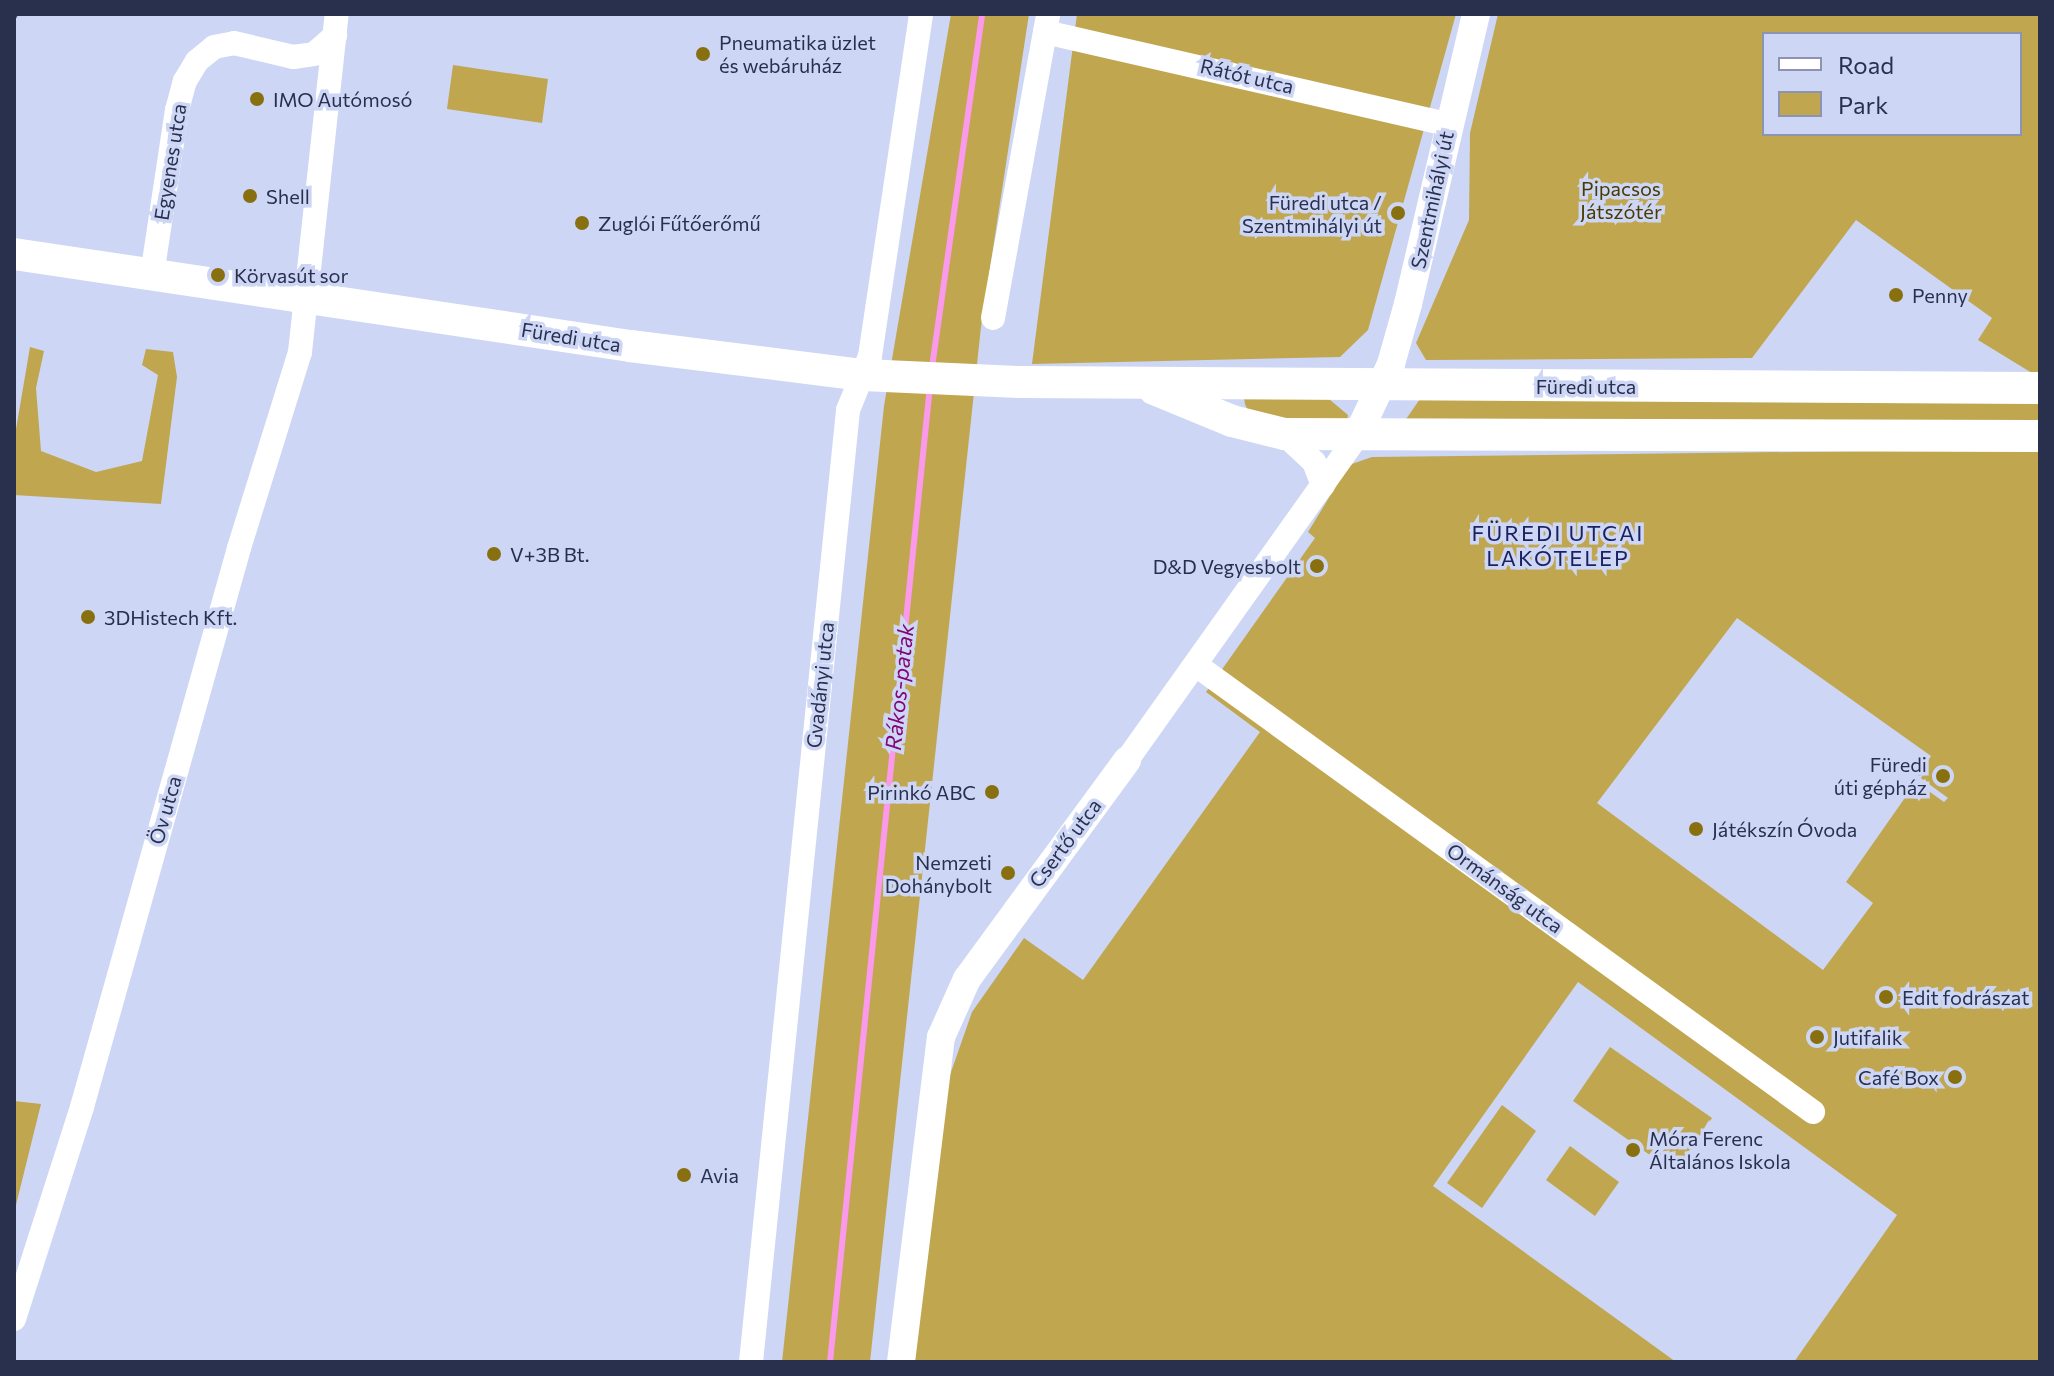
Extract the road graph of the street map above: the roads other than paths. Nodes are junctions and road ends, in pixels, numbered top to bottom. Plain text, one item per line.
1 (921, 14) edge
2 (1476, 14) edge
3 (1046, 23) edge
4 (336, 25) edge
5 (1448, 124) junction
6 (14, 254) edge
7 (152, 275) junction
8 (309, 299) junction
9 (993, 318) dead end
10 (863, 375) junction
11 (1132, 382) junction
12 (1382, 384) junction
13 (2040, 388) edge
14 (1284, 434) junction
15 (1357, 436) junction
16 (2040, 436) edge
17 (1323, 485) junction
18 (1196, 665) junction
19 (1127, 760) joint
20 (1813, 1112) dead end
21 (14, 1319) edge
22 (751, 1362) edge
23 (901, 1362) edge

1 - 10 street, Gvadányi utca
2 - 5 street, Szentmihályi út
3 - 5 street, Rátót utca
3 - 9 street
4 - 7 street, Egyenes utca
4 - 8 street, Egyenes utca
5 - 12 street, Szentmihályi út
6 - 7 main road, Füredi utca
7 - 8 main road, Füredi utca
8 - 10 main road, Füredi utca
8 - 21 street, Öv utca
10 - 11 main road, Füredi utca
10 - 22 street, Gvadányi utca
11 - 12 main road, Füredi utca
11 - 14 main road, Füredi utca
12 - 13 main road, Füredi utca
12 - 15 street, Csertő utca
14 - 15 main road, Füredi utca
14 - 17 street, Füredi utca
15 - 16 main road, Füredi utca
15 - 17 street, Csertő utca
17 - 18 street, Csertő utca
18 - 19 street, Csertő utca
18 - 20 street, Ormánság utca
19 - 23 street, Csertő utca

